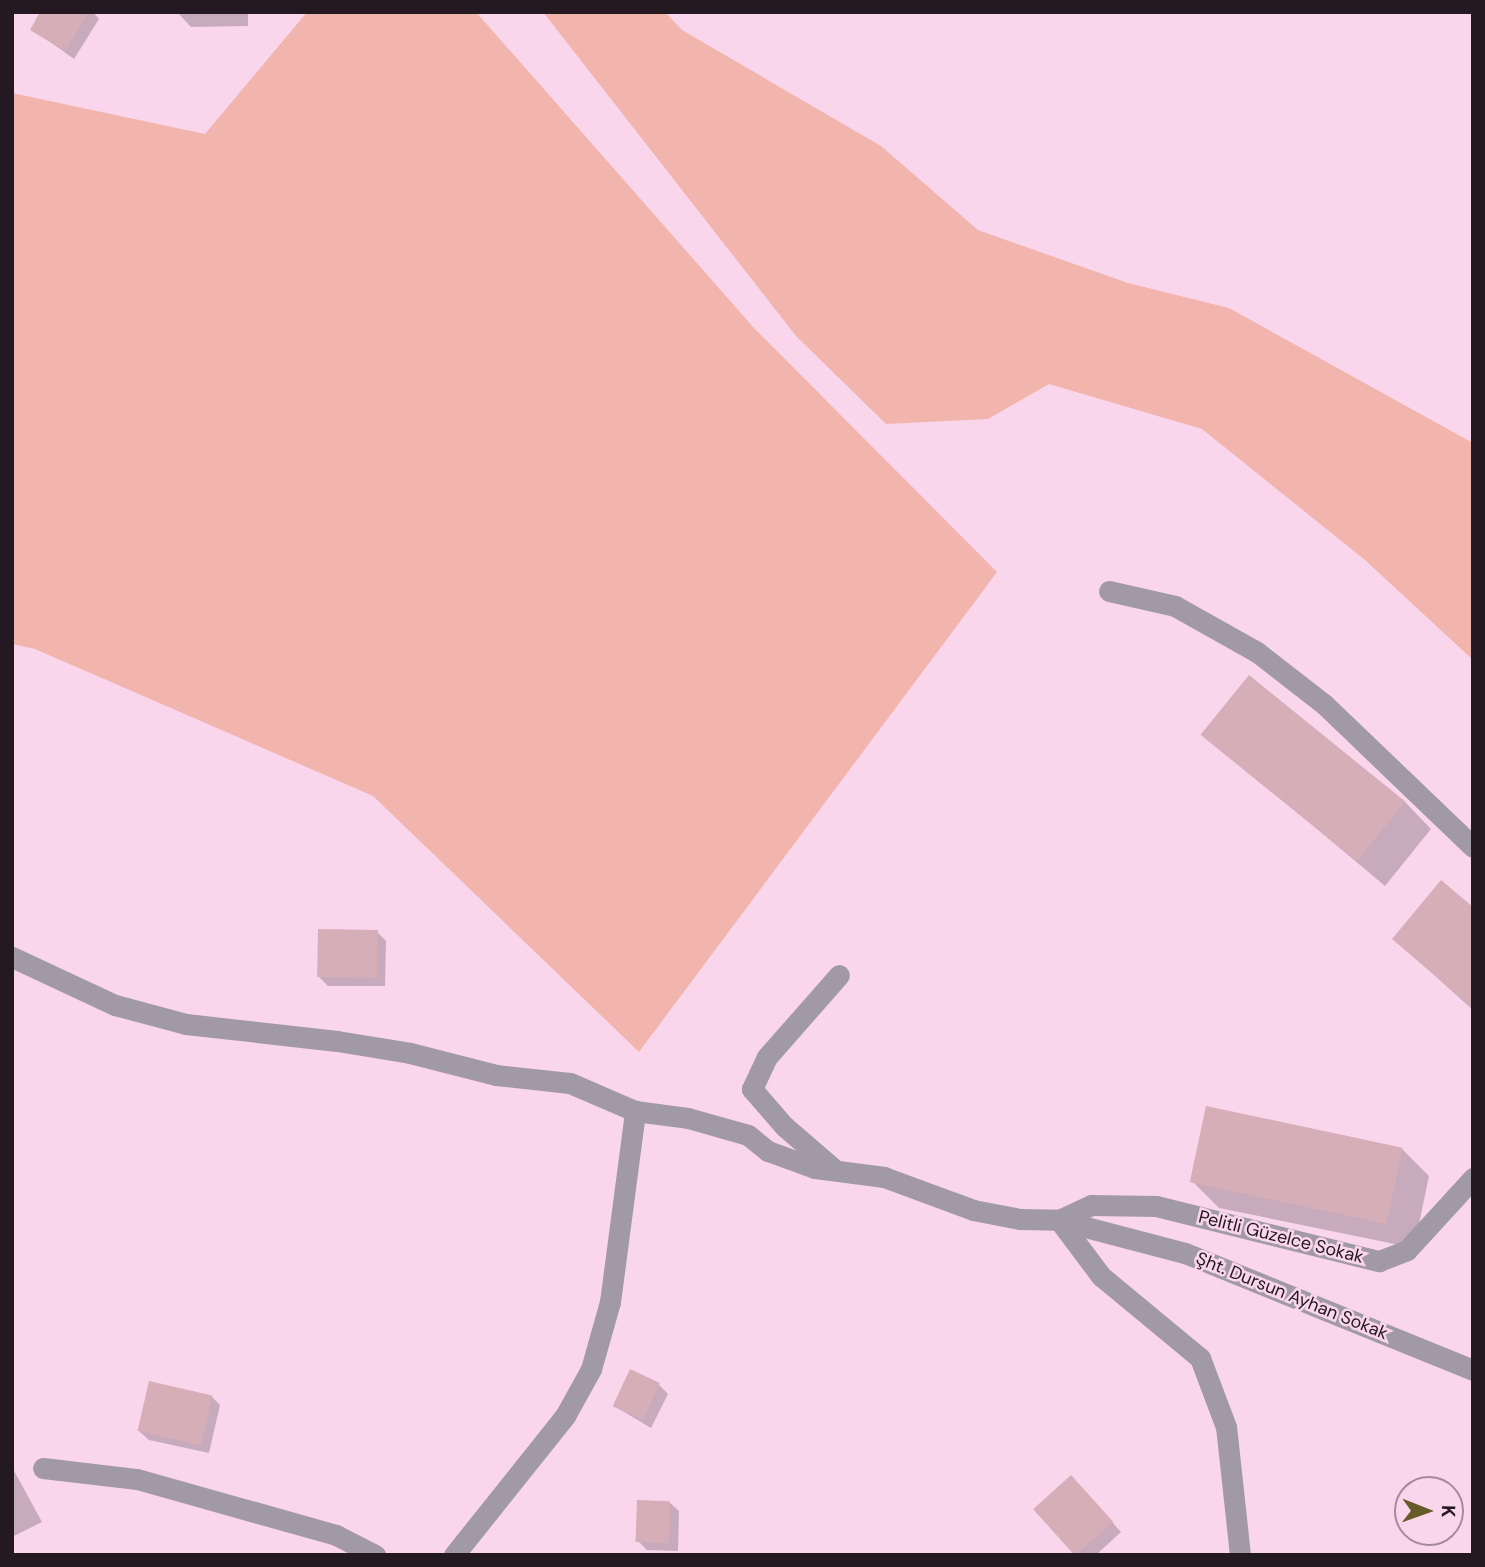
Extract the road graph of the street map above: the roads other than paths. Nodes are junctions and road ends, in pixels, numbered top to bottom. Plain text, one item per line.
1 (1109, 591) dead end
2 (1473, 847) edge
3 (12, 957) edge
4 (839, 975) dead end
5 (635, 1111) junction
6 (835, 1170) junction
7 (1473, 1178) edge
8 (1059, 1220) junction
9 (1473, 1370) edge
10 (43, 1468) dead end
11 (375, 1555) edge
12 (454, 1555) edge
13 (1240, 1555) edge

1 - 2 street
3 - 5 street, Şht. Dursun Ayhan Sokak
4 - 6 street
5 - 6 street, Şht. Dursun Ayhan Sokak
5 - 12 street
6 - 8 street, Şht. Dursun Ayhan Sokak
7 - 8 street, Pelitli Güzelce Sokak
8 - 9 street, Şht. Dursun Ayhan Sokak
8 - 13 street
10 - 11 street

